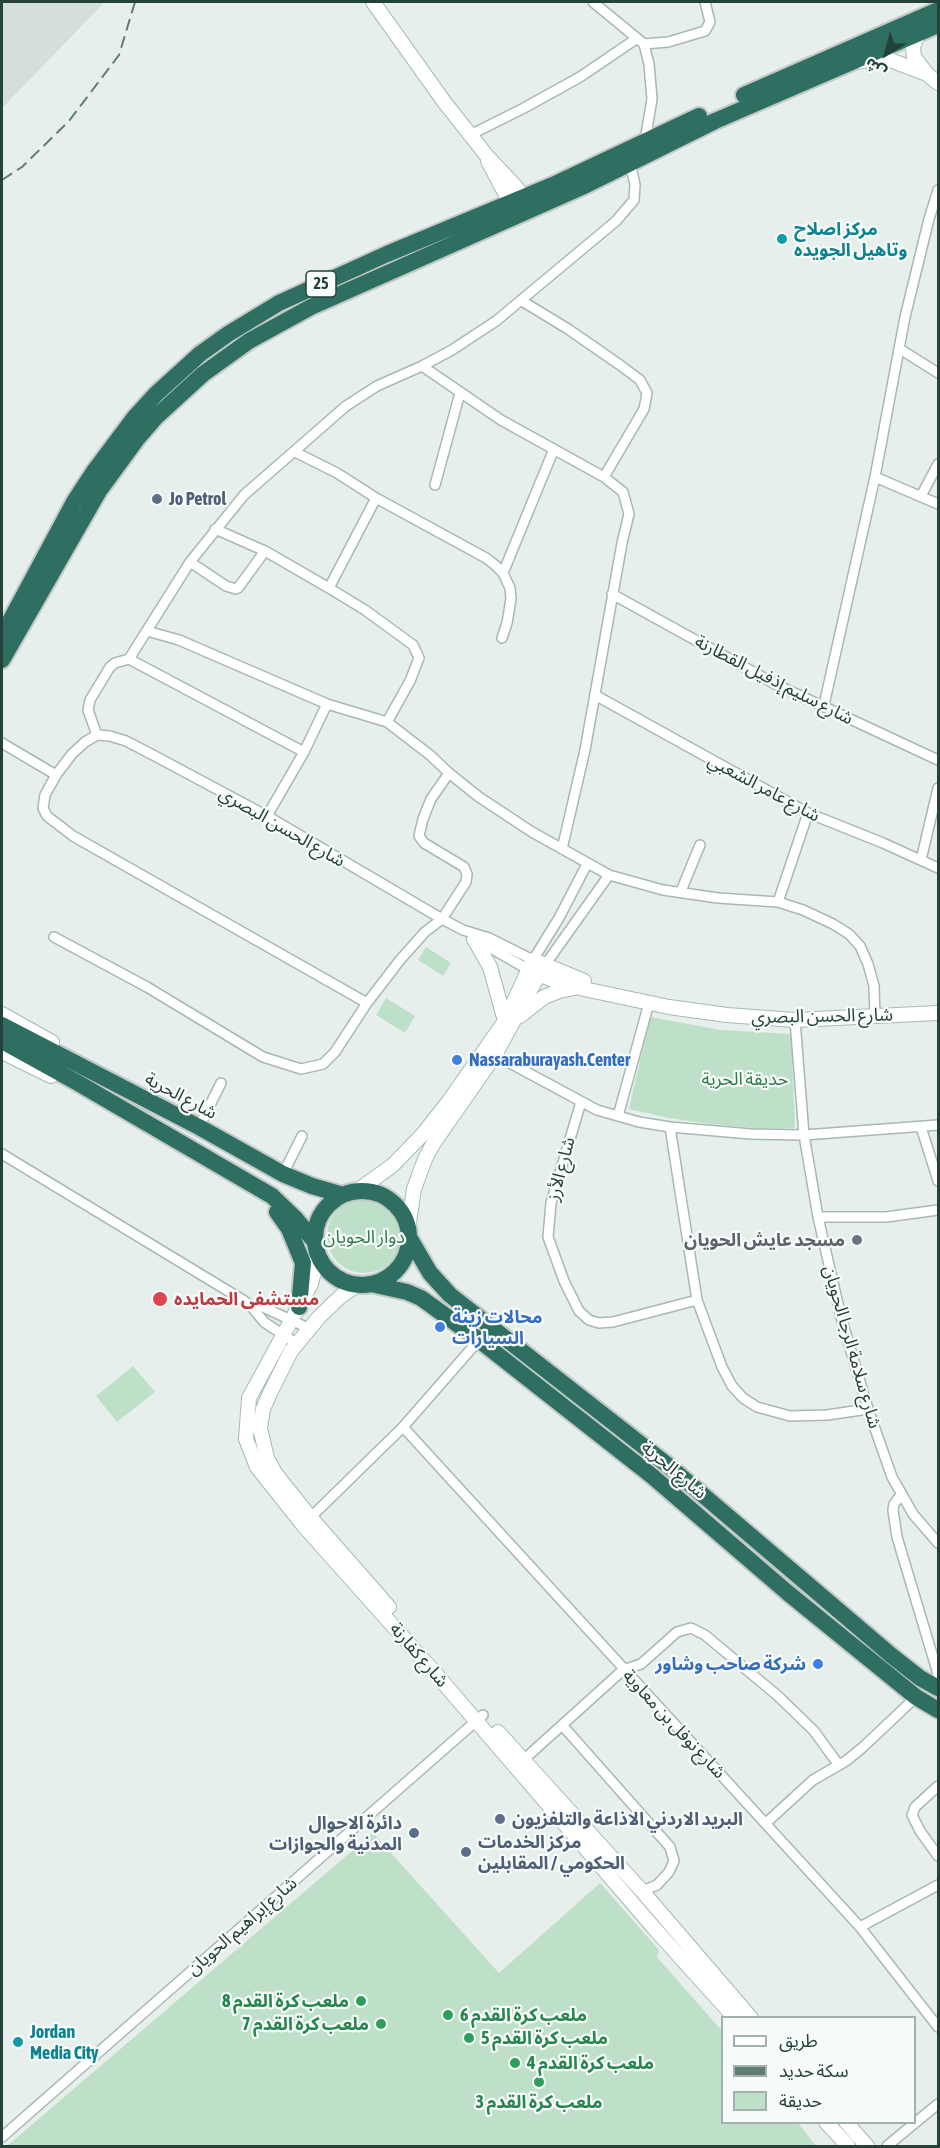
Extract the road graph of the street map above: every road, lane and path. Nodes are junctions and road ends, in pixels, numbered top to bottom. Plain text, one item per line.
1 (373, 2) edge
2 (593, 2) edge
3 (705, 2) edge
4 (939, 10) edge
5 (939, 25) edge
6 (918, 34) junction
7 (640, 42) junction
8 (852, 61) junction
9 (927, 74) junction
10 (939, 83) edge
11 (470, 135) junction
12 (645, 140) junction
13 (630, 162) junction
14 (939, 189) edge
15 (520, 207) junction
16 (522, 301) junction
17 (900, 349) junction
18 (422, 366) junction
19 (939, 374) edge
20 (460, 393) junction
21 (554, 449) junction
22 (295, 452) junction
23 (939, 464) edge
24 (604, 477) junction
25 (875, 477) junction
26 (435, 485) dead end
27 (921, 496) junction
28 (376, 498) junction
29 (939, 504) edge
30 (215, 529) junction
31 (265, 551) junction
32 (190, 562) junction
33 (503, 573) junction
34 (329, 588) junction
35 (612, 594) junction
36 (147, 631) junction
37 (2, 636) edge
38 (502, 638) dead end
39 (129, 659) junction
40 (2, 660) edge
41 (595, 695) junction
42 (327, 704) junction
43 (824, 705) junction
44 (387, 722) junction
45 (97, 735) junction
46 (2, 743) edge
47 (304, 752) junction
48 (939, 760) edge
49 (449, 773) junction
50 (56, 775) junction
51 (939, 788) edge
52 (808, 813) junction
53 (267, 816) junction
54 (700, 846) dead end
55 (562, 849) junction
56 (921, 860) junction
57 (586, 864) junction
58 (939, 868) edge
59 (609, 875) junction
60 (681, 891) junction
61 (778, 902) junction
62 (442, 919) junction
63 (468, 934) junction
64 (54, 937) dead end
65 (537, 967) junction
66 (576, 987) junction
67 (600, 992) junction
68 (367, 1003) junction
69 (650, 1003) junction
70 (939, 1013) edge
71 (2, 1014) edge
72 (875, 1016) junction
73 (511, 1020) junction
74 (795, 1020) junction
75 (2, 1025) edge
76 (2, 1041) edge
77 (2, 1052) edge
78 (495, 1055) junction
79 (83, 1077) junction
80 (221, 1083) dead end
81 (120, 1085) junction
82 (109, 1101) junction
83 (581, 1102) junction
84 (618, 1116) junction
85 (939, 1125) edge
86 (199, 1127) junction
87 (670, 1127) junction
88 (921, 1127) junction
89 (804, 1135) junction
90 (302, 1136) dead end
91 (2, 1154) edge
92 (283, 1174) junction
93 (243, 1178) junction
94 (939, 1181) edge
95 (350, 1193) junction
96 (939, 1210) edge
97 (818, 1217) junction
98 (408, 1233) junction
99 (317, 1248) junction
100 (365, 1284) junction
101 (697, 1300) junction
102 (251, 1306) junction
103 (296, 1314) junction
104 (310, 1329) junction
105 (284, 1335) junction
106 (479, 1340) junction
107 (297, 1344) junction
108 (868, 1408) junction
109 (403, 1427) junction
110 (902, 1496) junction
111 (307, 1521) junction
112 (939, 1543) edge
113 (623, 1670) junction
114 (939, 1674) edge
115 (939, 1688) edge
116 (916, 1697) junction
117 (939, 1710) edge
118 (480, 1718) junction
119 (562, 1725) junction
120 (520, 1763) junction
121 (838, 1764) junction
122 (939, 1786) edge
123 (766, 1823) junction
124 (939, 1856) edge
125 (939, 1886) edge
126 (642, 1891) junction
127 (861, 1927) junction
128 (733, 2016) edge
129 (750, 2016) edge
130 (939, 2026) edge
131 (939, 2104) edge
132 (916, 2123) edge
133 (828, 2124) edge
134 (848, 2124) edge
135 (914, 2124) edge
136 (2, 2137) edge
137 (848, 2146) edge
138 (867, 2146) edge
139 (887, 2146) edge

1 - 11 street
2 - 7 street
3 - 7 street
4 - 12 highway, 25
5 - 6 highway, 25
6 - 8 highway, 25
6 - 9 street
7 - 11 street
7 - 12 street
8 - 9 street
8 - 13 highway, 25
9 - 10 street
11 - 15 street
12 - 15 highway, 25
13 - 15 highway, 25
13 - 16 street
14 - 17 street
15 - 37 highway, 25
15 - 40 highway, 25
16 - 18 street
16 - 24 street
17 - 19 street
17 - 25 street
18 - 20 street
18 - 22 street
20 - 21 street
20 - 26 street
21 - 24 street
21 - 33 street
22 - 28 street
22 - 30 street
23 - 27 street
24 - 35 street
25 - 27 street
25 - 43 street
27 - 29 street
28 - 33 street
28 - 34 street
30 - 31 street
30 - 32 street
31 - 32 street
31 - 34 street
32 - 36 street
33 - 38 street
34 - 44 street
35 - 41 street
35 - 43 street, شارع سليم إذفيل القطارنة
36 - 39 street
36 - 42 street
39 - 45 street
39 - 47 street
41 - 52 street, شارع عامر الشعبي
41 - 55 street
42 - 44 street
42 - 47 street
43 - 48 street, شارع سليم إذفيل القطارنة
44 - 49 street
45 - 50 street
45 - 53 street, شارع الحسن البصري
46 - 50 street
47 - 53 street
49 - 55 street
49 - 62 street
50 - 68 street
51 - 56 street
52 - 56 street, شارع عامر الشعبي
52 - 61 street
53 - 62 street, شارع الحسن البصري
54 - 60 street
55 - 57 street
56 - 58 street, شارع عامر الشعبي
57 - 59 street
57 - 65 street
59 - 60 street
59 - 65 street
60 - 61 street
61 - 72 street
62 - 63 street, شارع الحسن البصري
62 - 68 street
63 - 65 street, شارع الحسن البصري
63 - 65 street, شارع الحسن البصري
63 - 73 street
64 - 68 street
65 - 66 street, شارع الحسن البصري
65 - 67 street, شارع الحسن البصري
65 - 73 street
66 - 67 street, شارع الحسن البصري
66 - 73 street
67 - 69 street, شارع الحسن البصري
69 - 74 street, شارع الحسن البصري
69 - 84 street
70 - 72 street, شارع الحسن البصري
71 - 81 street
72 - 74 street, شارع الحسن البصري
73 - 78 street
73 - 95 street
74 - 89 street, شارع سلامة الرجا الحويان
75 - 79 highway, شارع الحرية
76 - 79 highway, شارع الحرية
77 - 82 street
78 - 83 street
78 - 98 street
79 - 81 highway, شارع الحرية
79 - 82 highway, شارع الحرية
80 - 86 street
81 - 86 highway, شارع الحرية
82 - 93 highway, شارع الحرية
83 - 84 street
83 - 101 street, شارع الأرز
84 - 87 street
85 - 88 street
86 - 92 highway, شارع الحرية
87 - 89 street
87 - 101 street
88 - 89 street
88 - 94 street
89 - 97 street, شارع سلامة الرجا الحويان
90 - 92 street
91 - 102 street
92 - 95 highway, شارع الحرية
93 - 99 highway, شارع الحرية
93 - 103 highway
95 - 98 highway
95 - 99 highway
96 - 97 street
97 - 108 street, شارع سلامة الرجا الحويان
98 - 100 highway
98 - 115 highway, شارع الحرية
99 - 100 highway
99 - 103 street, شارع كفارنة
100 - 104 street, شارع كفارنة
100 - 106 highway, شارع الحرية
101 - 108 street
102 - 103 street
102 - 105 street
103 - 104 street
103 - 105 street, شارع كفارنة
104 - 107 street, شارع كفارنة
105 - 107 street
105 - 111 street, شارع كفارنة
106 - 109 street
106 - 116 highway, شارع الحرية
107 - 111 street, شارع كفارنة
108 - 110 street, شارع سلامة الرجا الحويان
109 - 111 street
109 - 113 street, شارع نوفل بن معاوية
110 - 112 street, شارع سلامة الرجا الحويان
110 - 114 street
111 - 118 street, شارع كفارنة
113 - 119 street
113 - 121 street
113 - 123 street, شارع نوفل بن معاوية
116 - 117 highway, شارع الحرية
116 - 121 street
118 - 120 street, شارع كفارنة
118 - 136 street, شارع إبراهيم الحويان
119 - 120 street
119 - 126 street
120 - 126 street, شارع كفارنة
120 - 128 street, شارع كفارنة
121 - 123 street
122 - 124 street
123 - 127 street, شارع نوفل بن معاوية
125 - 127 street
126 - 129 street, شارع كفارنة
127 - 130 street, شارع نوفل بن معاوية
131 - 132 street
133 - 137 street
134 - 138 street
135 - 139 street

